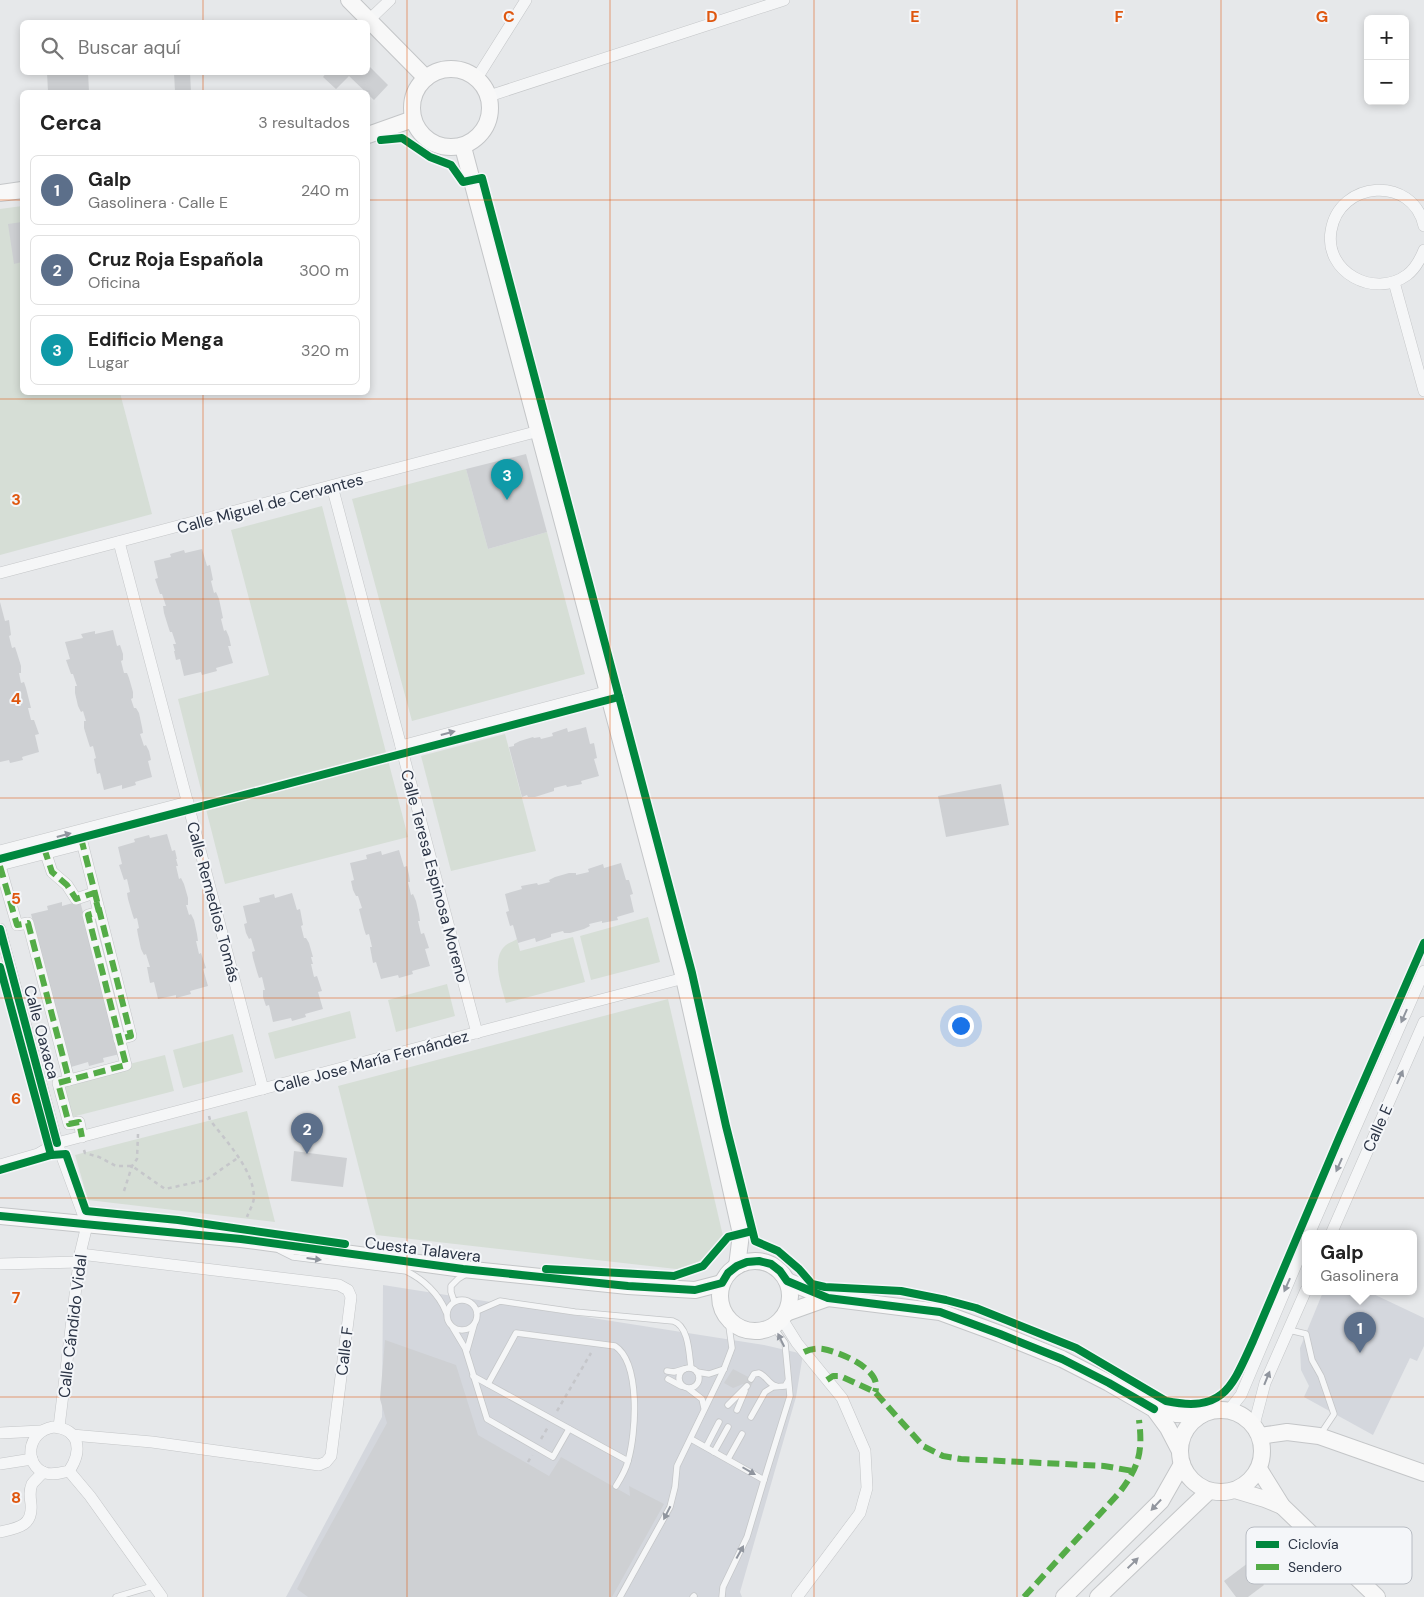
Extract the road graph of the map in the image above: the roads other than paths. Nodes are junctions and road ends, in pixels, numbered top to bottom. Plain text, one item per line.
1 (349, 0) edge
2 (390, 0) edge
3 (526, 0) edge
4 (784, 0) edge
5 (369, 20) joint
6 (370, 21) edge
7 (426, 78) junction
8 (477, 78) junction
9 (489, 96) junction
10 (413, 119) junction
11 (370, 134) edge
12 (463, 147) junction
13 (20, 190) edge
14 (0, 193) edge
15 (1424, 226) edge
16 (1424, 250) edge
17 (1394, 282) junction
18 (1424, 391) edge
19 (539, 431) junction
20 (332, 486) junction
21 (119, 542) junction
22 (0, 573) edge
23 (609, 692) junction
24 (401, 746) junction
25 (188, 802) junction
26 (45, 850) junction
27 (0, 851) edge
28 (0, 865) edge
29 (0, 929) edge
30 (112, 956) junction
31 (100, 960) junction
32 (1424, 971) edge
33 (684, 978) junction
34 (122, 994) junction
35 (109, 998) junction
36 (1424, 1022) edge
37 (477, 1033) junction
38 (119, 1039) junction
39 (69, 1080) junction
40 (263, 1089) junction
41 (82, 1137) junction
42 (57, 1143) junction
43 (0, 1165) edge
44 (0, 1216) edge
45 (87, 1225) junction
46 (1311, 1230) edge
47 (1333, 1230) edge
48 (741, 1236) junction
49 (270, 1243) junction
50 (1302, 1249) edge
51 (80, 1258) junction
52 (759, 1261) junction
53 (0, 1264) edge
54 (737, 1266) junction
55 (483, 1271) junction
56 (787, 1281) junction
57 (722, 1283) junction
58 (695, 1290) junction
59 (1304, 1295) edge
60 (828, 1298) junction
61 (454, 1301) junction
62 (477, 1311) junction
63 (446, 1312) junction
64 (724, 1312) junction
65 (780, 1319) junction
66 (474, 1325) junction
67 (453, 1328) junction
68 (1289, 1330) junction
69 (468, 1357) junction
70 (688, 1368) junction
71 (724, 1369) junction
72 (667, 1371) dead end
73 (697, 1372) junction
74 (473, 1376) junction
75 (668, 1379) dead end
76 (751, 1379) dead end
77 (788, 1381) junction
78 (488, 1384) junction
79 (681, 1386) junction
80 (778, 1386) junction
81 (689, 1389) junction
82 (728, 1405) dead end
83 (1154, 1409) junction
84 (737, 1410) dead end
85 (1229, 1410) junction
86 (704, 1411) junction
87 (1201, 1415) junction
88 (751, 1417) dead end
89 (719, 1422) dead end
90 (59, 1427) junction
91 (728, 1427) dead end
92 (569, 1429) junction
93 (41, 1431) junction
94 (1257, 1431) junction
95 (0, 1434) edge
96 (742, 1434) dead end
97 (72, 1435) junction
98 (1319, 1436) junction
99 (691, 1439) junction
100 (706, 1447) junction
101 (714, 1452) junction
102 (1181, 1458) junction
103 (32, 1459) junction
104 (728, 1459) junction
105 (628, 1462) junction
106 (0, 1464) edge
107 (1259, 1469) junction
108 (68, 1471) junction
109 (43, 1472) junction
110 (1424, 1474) edge
111 (764, 1480) junction
112 (616, 1486) dead end
113 (1235, 1490) junction
114 (1209, 1491) junction
115 (1282, 1506) junction
116 (1304, 1527) edge
117 (0, 1532) edge
118 (1363, 1584) edge
119 (153, 1586) junction
120 (116, 1597) edge
121 (162, 1597) edge
122 (620, 1597) edge
123 (722, 1597) edge
124 (796, 1597) edge
125 (1064, 1597) edge
126 (1098, 1597) edge
127 (1377, 1597) edge

1 - 5 street
2 - 5 street
3 - 8 street
4 - 9 street
6 - 7 street
7 - 8 street
7 - 10 street
8 - 9 street
9 - 12 street
10 - 11 street
10 - 12 street
12 - 19 street
13 - 14 street
15 - 17 street
16 - 17 street
17 - 18 street
19 - 20 street, Calle Miguel de Cervantes
19 - 23 street
20 - 21 street, Calle Miguel de Cervantes
20 - 24 street, Calle Teresa Espinosa Moreno
21 - 22 street, Calle Miguel de Cervantes
21 - 25 street, Calle Remedios Tomás
24 -> 23 street
23 - 33 street
24 - 37 street, Calle Teresa Espinosa Moreno
27 -> 25 street
25 - 40 street, Calle Remedios Tomás
26 - 28 street
26 - 30 street
26 - 31 street
28 - 39 street
29 - 42 street, Calle Oaxaca
30 - 31 street
30 - 34 street
31 - 35 street
32 -> 46 street, Calle E
33 - 37 street, Calle Jose María Fernández
33 - 48 street
34 - 35 street
34 - 38 street
35 - 38 street
47 -> 36 street, Calle E
37 - 40 street, Calle Jose María Fernández
38 - 39 street
39 - 41 street
40 - 41 street, Calle Jose María Fernández
41 - 42 street, Calle Jose María Fernández
42 - 43 street, Calle Jose María Fernández
42 - 45 street, Calle Oaxaca
44 - 45 street, Cuesta Talavera
45 - 49 street, Cuesta Talavera
45 - 51 street, Calle Cándido Vidal
48 - 52 street
48 - 54 street
49 - 55 street, Cuesta Talavera
49 -> 63 lane
50 -> 85 street
51 - 53 street
51 - 90 street, Calle Cándido Vidal
51 - 97 street, Calle F
52 - 54 street
52 - 56 street
54 - 57 street
55 - 58 street, Cuesta Talavera
55 - 61 lane
56 - 60 street
56 - 65 street
57 - 58 street, Cuesta Talavera
57 - 64 street
58 - 64 street, Cuesta Talavera
59 - 68 street
60 - 65 street
60 - 83 street
61 - 62 lane
61 - 63 lane
62 - 66 lane
62 - 70 lane
63 - 67 lane
64 - 65 street
64 - 71 lane
77 -> 65 lane
65 - 124 street
66 - 67 lane
66 - 69 lane
67 - 69 lane
94 -> 68 street
68 - 98 lane
69 - 74 lane
70 - 72 lane
70 - 73 lane
70 - 79 lane
71 - 73 lane
71 - 86 lane
73 - 81 lane
74 - 78 lane
74 - 92 lane
75 - 79 lane
76 - 80 lane
77 - 80 lane
77 - 111 lane
78 - 92 lane
78 - 105 lane
79 - 81 lane
80 - 88 lane
81 - 86 lane
82 - 84 lane
83 - 87 street
83 - 102 street
85 - 87 street
85 - 94 street
86 - 99 lane
87 - 102 street
89 - 100 lane
90 - 93 street
90 - 97 street
91 - 101 lane
92 - 105 lane
93 - 95 street
93 - 103 street
94 - 98 street
94 - 107 street
96 - 104 lane
97 - 108 street
98 - 110 street
99 - 100 lane
99 -> 122 lane
100 - 101 lane
101 - 104 lane
102 - 114 street
102 -> 125 street
103 - 106 street
103 - 109 street
104 -> 111 lane
105 - 112 lane
107 - 113 street
107 - 115 street
108 - 109 street
108 - 119 street
109 - 117 street
123 -> 111 lane
113 - 114 street
113 - 115 street
126 -> 114 street
115 - 116 street
118 - 127 street
119 - 120 lane
119 - 121 street

